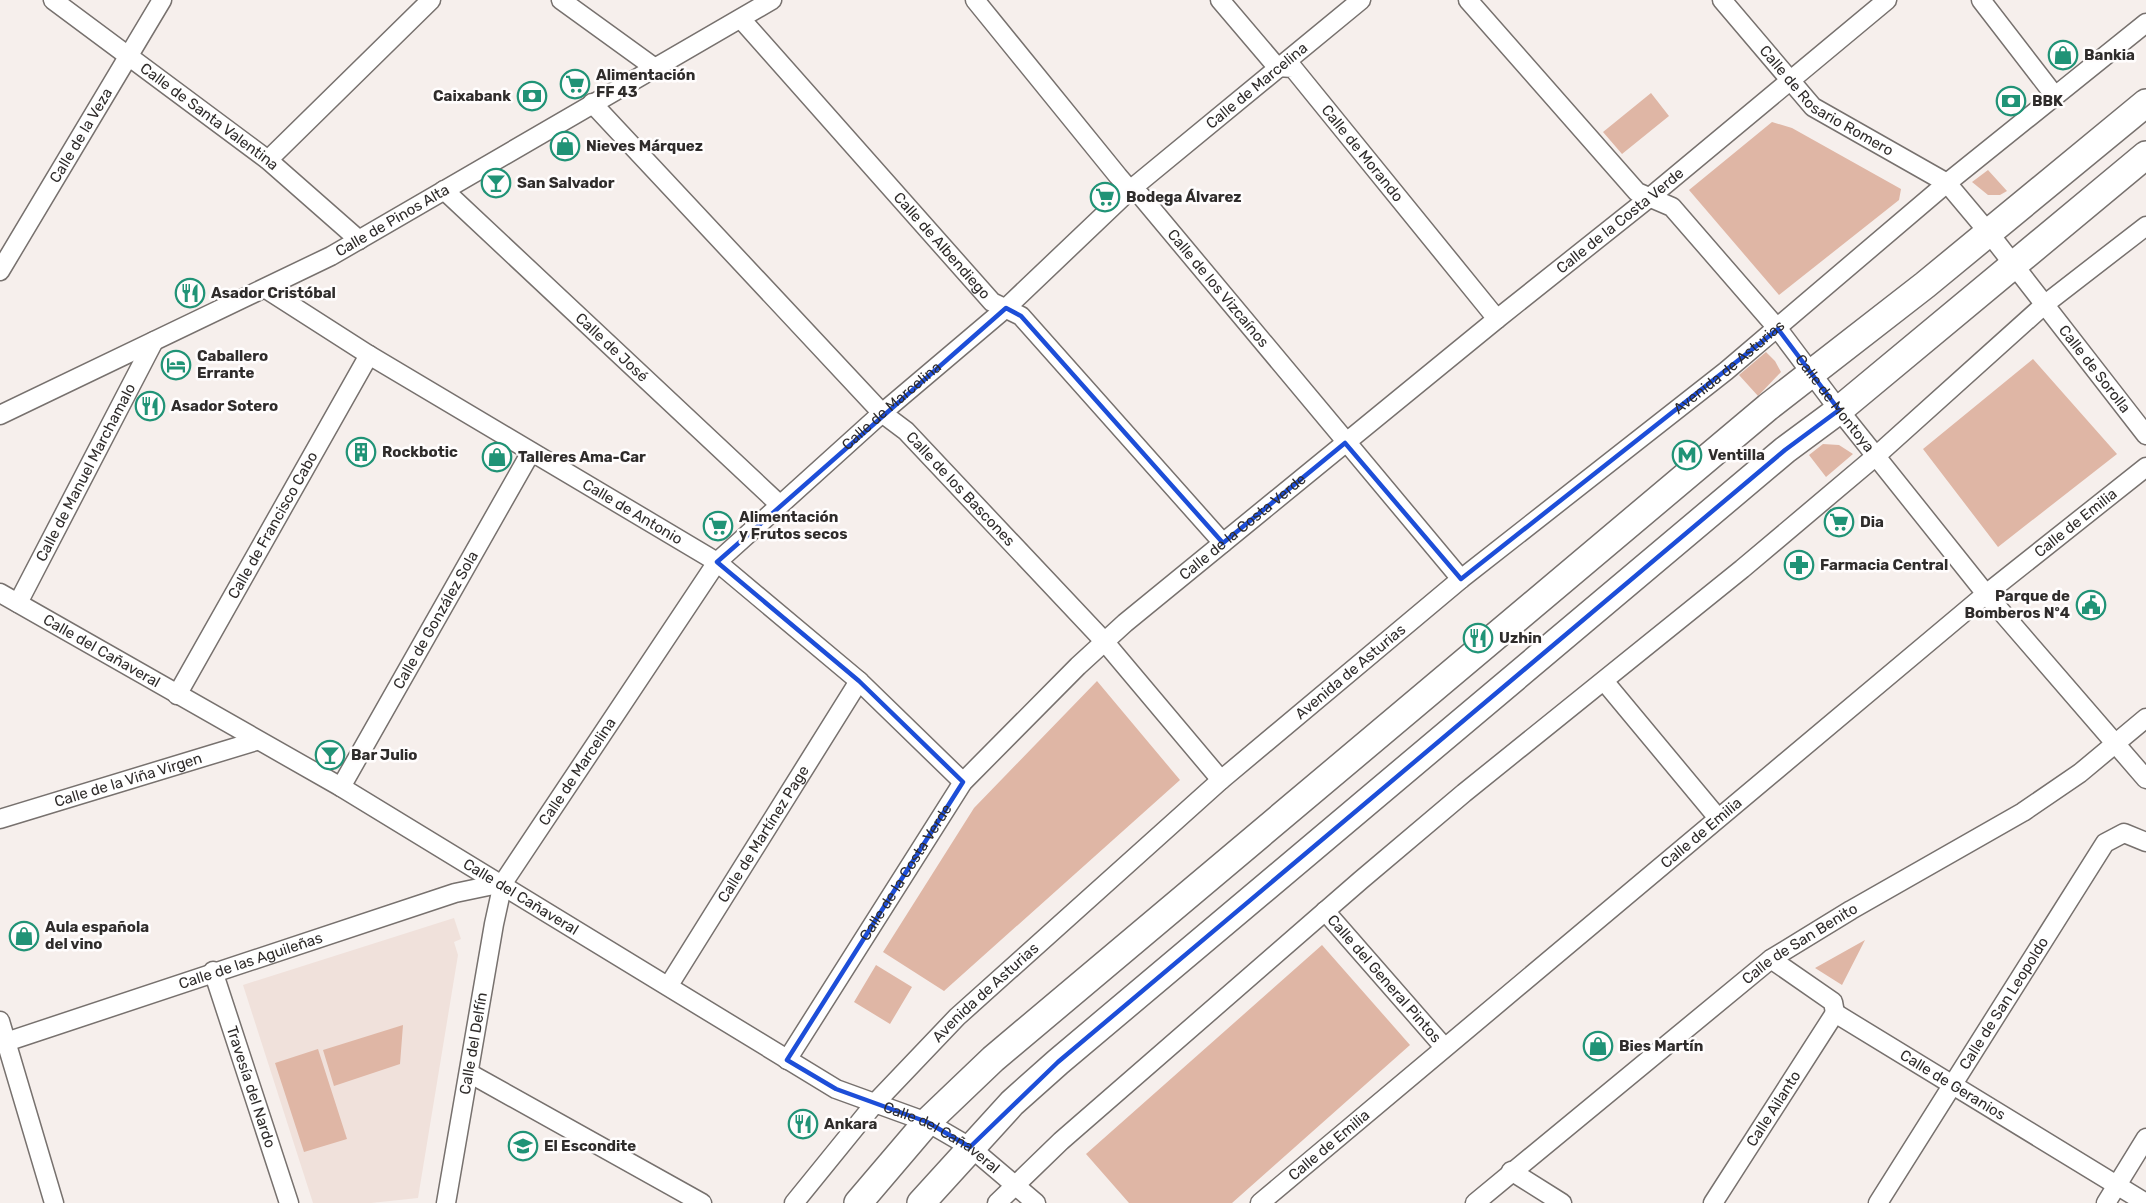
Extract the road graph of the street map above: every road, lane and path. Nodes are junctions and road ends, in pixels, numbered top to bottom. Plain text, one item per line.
1 (53, 0) edge
2 (162, 0) edge
3 (431, 0) edge
4 (561, 0) edge
5 (772, 0) edge
6 (975, 0) edge
7 (1220, 0) edge
8 (1361, 0) edge
9 (1468, 0) edge
10 (1722, 0) edge
11 (1887, 0) edge
12 (1981, 0) edge
13 (741, 19) junction
14 (2146, 23) edge
15 (127, 57) junction
16 (1277, 67) junction
17 (655, 68) junction
18 (1792, 80) junction
19 (2055, 96) junction
20 (592, 103) junction
21 (2146, 103) edge
22 (2146, 155) edge
23 (268, 160) junction
24 (1947, 183) junction
25 (444, 190) junction
26 (1130, 190) junction
27 (1649, 198) junction
28 (2146, 226) edge
29 (1989, 233) junction
30 (360, 240) junction
31 (2013, 265) junction
32 (0, 271) edge
33 (267, 289) junction
34 (2044, 305) junction
35 (1006, 308) junction
36 (1497, 319) junction
37 (1778, 329) junction
38 (154, 341) junction
39 (369, 355) junction
40 (1811, 373) junction
41 (1839, 410) junction
42 (882, 413) junction
43 (0, 415) edge
44 (2146, 435) edge
45 (1345, 443) junction
46 (531, 452) junction
47 (1876, 456) junction
48 (2146, 467) edge
49 (780, 504) junction
50 (1224, 543) junction
51 (717, 562) junction
52 (1461, 579) junction
53 (0, 593) edge
54 (1986, 594) junction
55 (18, 603) junction
56 (1104, 641) junction
57 (859, 681) junction
58 (1604, 681) junction
59 (177, 695) junction
60 (2146, 718) edge
61 (256, 741) junction
62 (2116, 744) junction
63 (2146, 779) edge
64 (1221, 780) junction
65 (963, 782) junction
66 (341, 786) junction
67 (1718, 818) junction
68 (0, 819) edge
69 (2146, 842) edge
70 (503, 884) junction
71 (1325, 911) junction
72 (1771, 959) junction
73 (213, 971) junction
74 (669, 985) junction
75 (1835, 1013) junction
76 (0, 1021) edge
77 (3, 1043) edge
78 (1444, 1047) junction
79 (787, 1060) junction
80 (469, 1073) junction
81 (1951, 1085) junction
82 (876, 1102) junction
83 (927, 1122) junction
84 (2146, 1138) edge
85 (970, 1147) junction
86 (1510, 1171) junction
87 (2117, 1185) junction
88 (1013, 1186) junction
89 (54, 1203) edge
90 (289, 1203) edge
91 (446, 1203) edge
92 (702, 1203) edge
93 (795, 1203) edge
94 (858, 1203) edge
95 (921, 1203) edge
96 (997, 1203) edge
97 (1036, 1203) edge
98 (1260, 1203) edge
99 (1475, 1203) edge
100 (1562, 1203) edge
101 (1713, 1203) edge
102 (1878, 1203) edge
103 (2106, 1203) edge
104 (2146, 1203) edge

1 - 15 street, Calle de Santa Valentina
2 - 15 street, Calle de la Veza
3 - 23 street
4 - 17 street
5 - 13 street, Calle de Pinos Alta
6 - 26 street, Calle de los Vizcaínos
7 - 16 street, Calle de Morando
8 - 16 street, Calle de Marcelina
9 - 27 street, Calle de Montoya
10 - 18 street, Calle de Rosario Romero
11 - 18 street, Calle de la Costa Verde
12 - 19 street
13 - 17 street, Calle de Pinos Alta
13 - 35 street, Calle de Albendiego
14 - 19 street, Avenida de Asturias
15 - 23 street, Calle de Santa Valentina
15 - 32 street, Calle de la Veza
16 - 26 street, Calle de Marcelina
16 - 36 street, Calle de Morando
17 - 20 street, Calle de Pinos Alta
18 - 24 street, Calle de Rosario Romero
18 - 27 street, Calle de la Costa Verde
19 - 24 street, Avenida de Asturias
20 - 25 street, Calle de Pinos Alta
20 - 42 street, Calle de los Bascones
21 - 29 main road
22 - 31 main road
23 - 30 street, Calle de Santa Valentina
24 - 29 street
24 - 37 street, Avenida de Asturias
25 - 30 street, Calle de Pinos Alta
25 - 49 street, Calle de José
26 - 35 street, Calle de Marcelina
26 - 45 street, Calle de los Vizcaínos
27 - 36 street, Calle de la Costa Verde
27 - 37 street, Calle de Montoya
28 - 34 street
29 - 31 street
29 - 40 main road
30 - 33 street, Calle de Pinos Alta
31 - 34 street
31 - 41 main road
33 - 38 street, Calle de Pinos Alta
33 - 39 street, Calle de Antonio
34 - 44 street, Calle de Sorolla
34 - 47 street
35 - 42 street, Calle de Marcelina
35 - 50 street, Calle de Albendiego
36 - 45 street, Calle de la Costa Verde
37 - 40 street, Calle de Montoya
37 - 52 street, Avenida de Asturias
38 - 43 street, Calle de Pinos Alta
38 - 55 street, Calle de Manuel Marchamalo
39 - 46 street, Calle de Antonio
39 - 59 street, Calle de Francisco Cabo
40 - 41 street, Calle de Montoya
40 - 83 main road
41 - 47 street, Calle de Montoya
41 - 85 main road
42 - 49 street, Calle de Marcelina
42 - 56 street, Calle de los Bascones
45 - 50 street, Calle de la Costa Verde
45 - 52 street, Calle de los Vizcaínos
46 - 51 street, Calle de Antonio
46 - 66 street, Calle de González Sola
47 - 54 street, Calle de Montoya
47 - 58 street
48 - 54 street, Calle de Emilia
49 - 51 street, Calle de Marcelina
50 - 56 street, Calle de la Costa Verde
51 - 57 street, Calle de Antonio
51 - 70 street, Calle de Marcelina
52 - 64 street, Avenida de Asturias
53 - 55 street, Calle del Cañaveral
54 - 62 street, Calle de Montoya
54 - 67 street, Calle de Emilia
55 - 59 street, Calle del Cañaveral
56 - 64 street, Calle de los Bascones
56 - 65 street, Calle de la Costa Verde
57 - 65 street, Calle de Antonio
57 - 74 street, Calle de Martínez Page
58 - 67 street
58 - 71 street
59 - 61 street, Calle del Cañaveral
60 - 62 street, Calle de San Benito
61 - 66 street, Calle del Cañaveral
61 - 68 street, Calle de la Viña Virgen
62 - 63 street, Calle de Montoya
62 - 72 street, Calle de San Benito
64 - 82 street, Avenida de Asturias
65 - 79 street, Calle de la Costa Verde
66 - 70 street, Calle del Cañaveral
67 - 78 street, Calle de Emilia
69 - 81 street, Calle de San Leopoldo
70 - 73 street, Calle de las Aguileñas
70 - 74 street, Calle del Cañaveral
70 - 80 street, Calle del Delfín
71 - 78 street, Calle del General Pintos
71 - 88 street
72 - 75 street, Calle de Geranios
72 - 86 street, Calle de San Benito
73 - 77 street, Calle de las Aguileñas
73 - 90 street, Travesía del Nardo
74 - 79 street, Calle del Cañaveral
75 - 81 street, Calle de Geranios
75 - 101 street, Calle Ailanto
76 - 77 street
77 - 89 street
78 - 98 street, Calle de Emilia
79 - 82 street, Calle del Cañaveral
80 - 91 street, Calle del Delfín
80 - 92 street
81 - 87 street, Calle de Geranios
81 - 102 street, Calle de San Leopoldo
82 - 83 street, Calle del Cañaveral
82 - 93 street, Avenida de Asturias
83 - 85 street, Calle del Cañaveral
83 - 94 main road
84 - 87 street
85 - 88 street, Calle del Cañaveral
85 - 95 main road
86 - 99 street, Calle de San Benito
86 - 100 street
87 - 103 street
87 - 104 street, Calle de Geranios
88 - 96 street
88 - 97 street, Calle del Cañaveral

